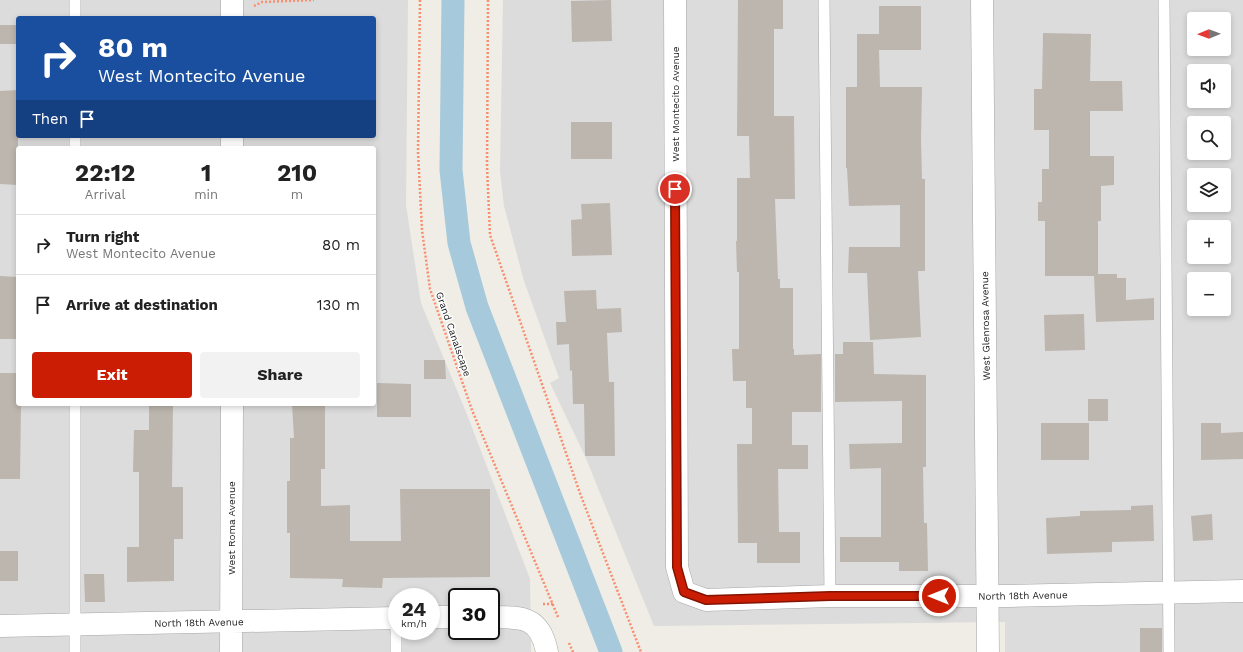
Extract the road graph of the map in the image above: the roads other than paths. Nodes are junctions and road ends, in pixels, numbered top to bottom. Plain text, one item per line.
1 (75, 0) edge
2 (232, 0) edge
3 (675, 0) edge
4 (824, 0) edge
5 (982, 0) edge
6 (1164, 0) edge
7 (75, 16) edge
8 (232, 16) edge
9 (75, 406) edge
10 (232, 406) edge
11 (1243, 591) edge
12 (684, 592) joint
13 (1168, 592) junction
14 (830, 596) junction
15 (987, 596) junction
16 (500, 617) edge
17 (388, 618) edge
18 (231, 621) junction
19 (75, 625) junction
20 (0, 626) edge
21 (396, 640) edge
22 (75, 652) edge
23 (231, 652) edge
24 (396, 652) edge
25 (547, 652) edge
26 (988, 652) edge
27 (1169, 652) edge

1 - 7 lane
2 - 8 street
3 - 12 street, West Montecito Avenue
4 - 14 lane
5 - 15 street, West Glenrosa Avenue
6 - 13 lane
9 - 19 lane
10 - 18 street, West Roma Avenue
11 - 13 street, North 18th Avenue
12 - 14 street, North 18th Avenue
13 - 15 street, North 18th Avenue
13 - 27 lane
14 - 15 street, North 18th Avenue
15 - 26 street, West Glenrosa Avenue
16 - 25 street
17 - 18 street, North 18th Avenue
18 - 19 street, North 18th Avenue
18 - 23 street, West Roma Avenue
19 - 20 street, North 18th Avenue
19 - 22 lane
21 - 24 lane

